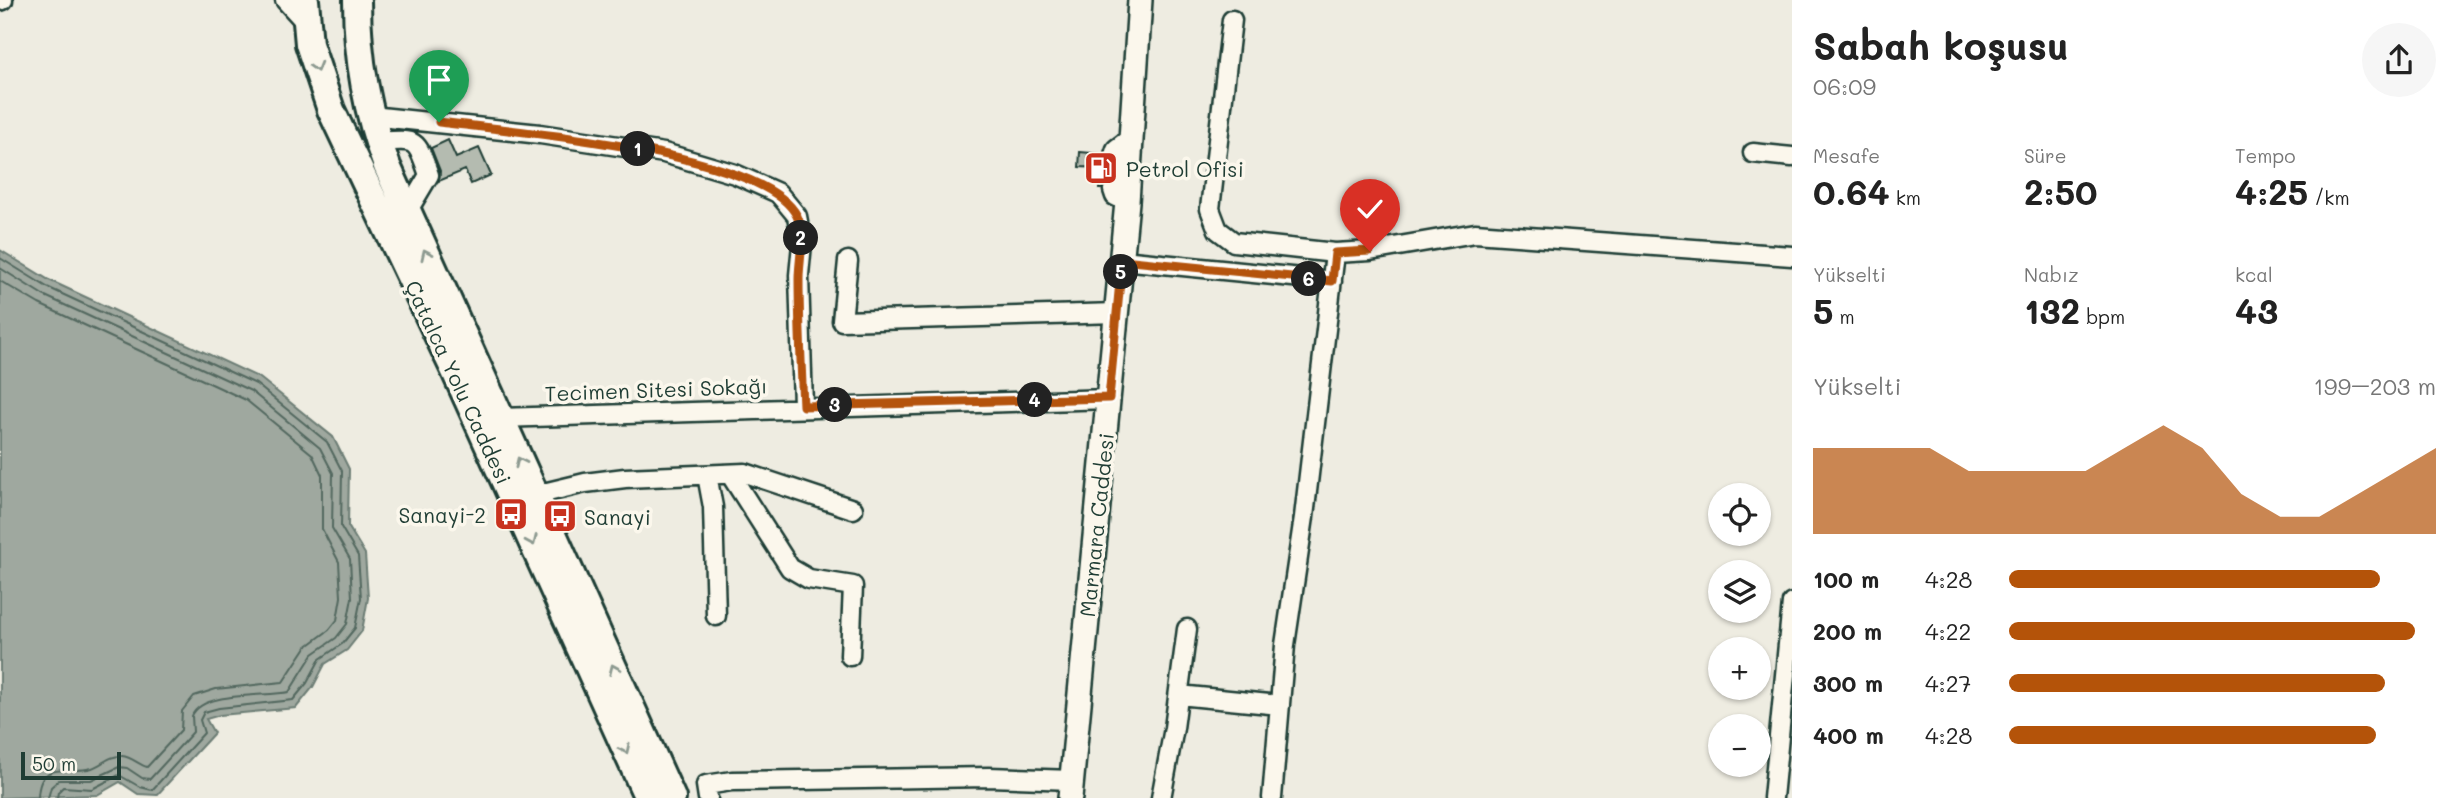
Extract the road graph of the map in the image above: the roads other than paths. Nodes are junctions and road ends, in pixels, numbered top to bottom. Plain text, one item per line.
1 (285, 0) edge
2 (357, 0) edge
3 (1140, 0) edge
4 (305, 11) edge
5 (1232, 20) dead end
6 (374, 129) junction
7 (1132, 137) junction
8 (1753, 153) dead end
9 (1114, 155) tunnel mouth
10 (1792, 157) edge
11 (407, 212) junction
12 (1335, 253) junction
13 (1792, 256) edge
14 (1122, 260) junction
15 (848, 261) dead end
16 (1332, 281) junction
17 (1117, 313) junction
18 (1109, 398) junction
19 (803, 406) junction
20 (499, 418) junction
21 (730, 474) junction
22 (707, 475) junction
23 (535, 495) junction
24 (853, 509) dead end
25 (1792, 603) edge
26 (716, 616) dead end
27 (1187, 629) dead end
28 (850, 656) dead end
29 (1179, 695) junction
30 (1280, 705) junction
31 (1071, 789) edge
32 (648, 798) edge
33 (672, 798) edge
34 (708, 798) edge
35 (1161, 798) edge
36 (1272, 798) edge
37 (1773, 798) edge

1 - 4 street
2 - 6 highway, Çatalca Yolu Caddesi
3 - 7 main road, Marmara Caddesi
4 -> 32 highway, Çatalca Yolu Caddesi
5 - 12 street
6 - 11 highway, Çatalca Yolu Caddesi
6 - 11 street
6 - 19 street
7 - 9 street
7 - 14 main road, Marmara Caddesi
8 - 10 street
20 -> 11 highway, Çatalca Yolu Caddesi
12 - 13 street
12 - 16 street
14 - 16 street
14 - 17 main road, Marmara Caddesi
15 - 17 street
16 - 30 street
17 - 18 main road, Marmara Caddesi
18 - 19 street, Tecimen Sitesi Sokağı
18 - 31 main road, Marmara Caddesi
19 - 20 street, Tecimen Sitesi Sokağı
23 -> 20 highway, Çatalca Yolu Caddesi
21 - 22 street
21 - 24 street
21 - 28 street
22 - 23 street
22 - 26 street
33 -> 23 highway, Çatalca Yolu Caddesi
25 - 37 street
27 - 29 street
29 - 30 street
29 - 35 street
30 - 36 street
31 - 34 street

